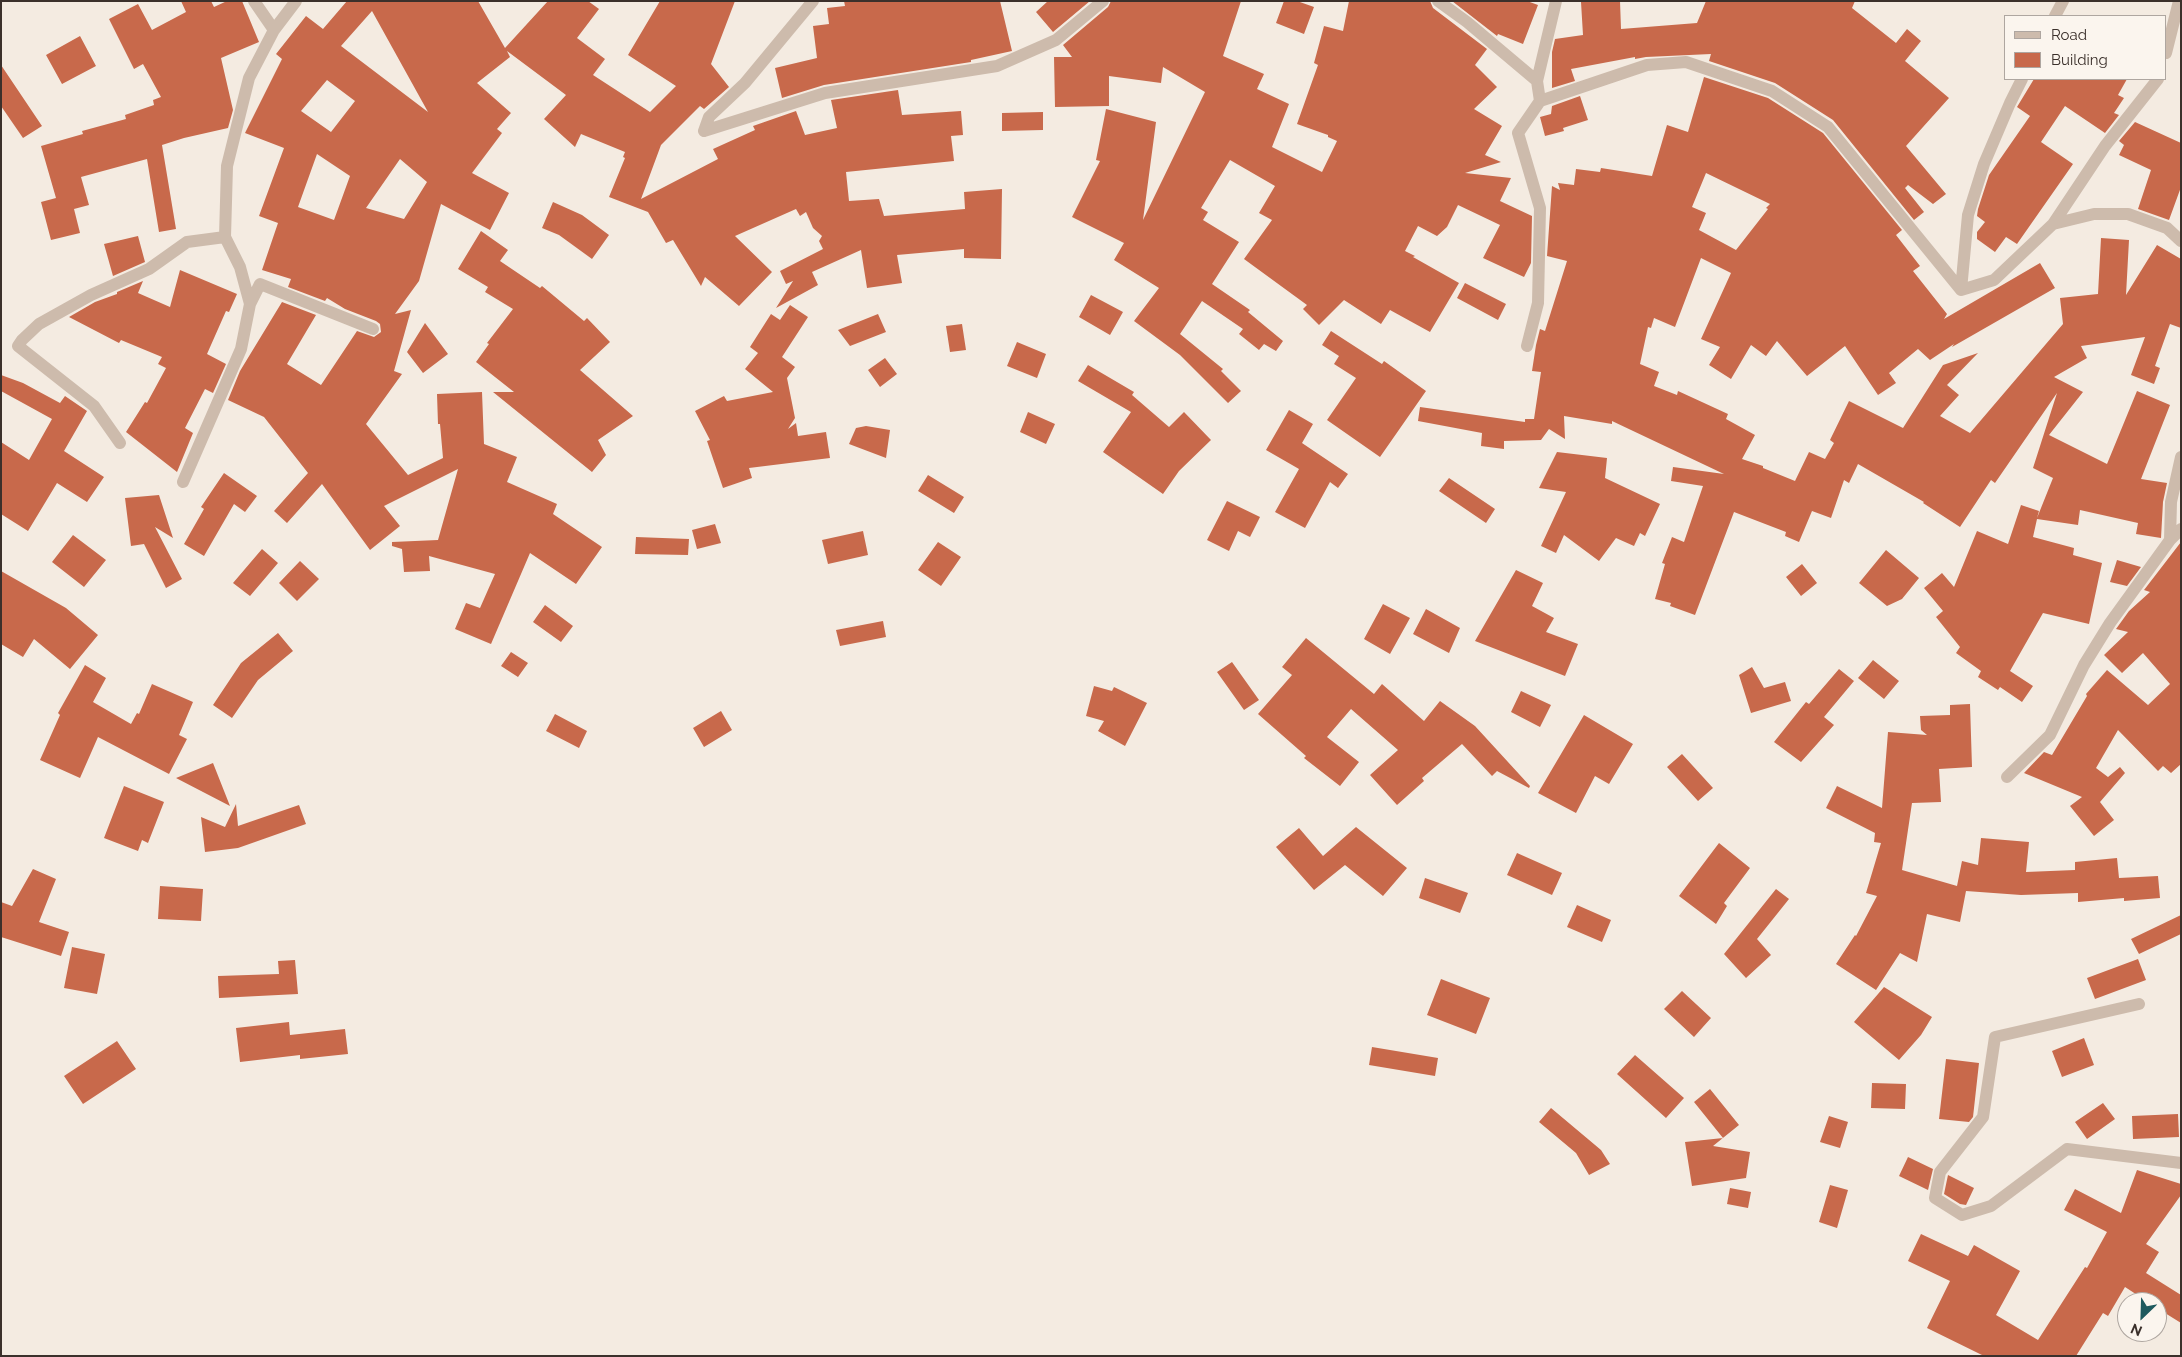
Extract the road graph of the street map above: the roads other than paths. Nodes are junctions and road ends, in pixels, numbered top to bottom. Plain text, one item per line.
1 (254, 1) edge
2 (813, 1) edge
3 (1103, 1) edge
4 (1438, 1) edge
5 (1556, 1) edge
6 (2063, 1) edge
7 (2179, 1) edge
8 (294, 2) edge
9 (2056, 15) edge
10 (274, 30) junction
11 (2167, 49) edge
12 (2022, 80) edge
13 (2157, 80) edge
14 (1537, 81) junction
15 (1540, 101) junction
16 (2053, 224) junction
17 (225, 237) junction
18 (2181, 241) edge
19 (1961, 290) junction
20 (250, 304) junction
21 (373, 329) dead end
22 (1528, 346) dead end
23 (120, 443) dead end
24 (2181, 457) edge
25 (183, 482) dead end
26 (2181, 529) edge
27 (2170, 540) junction
28 (2007, 777) dead end
29 (2139, 1004) dead end
30 (2181, 1163) edge

1 - 10 street
2 - 3 street
4 - 14 street
5 - 14 street
6 - 9 street
7 - 11 street
8 - 10 street
10 - 17 street
12 - 19 street
13 - 16 street
14 - 15 street
15 - 19 street
15 - 22 street
16 - 18 street
16 - 19 street
17 - 20 street
17 - 23 street
20 - 21 street
20 - 25 street
24 - 27 street
26 - 27 street
27 - 28 street
29 - 30 street

